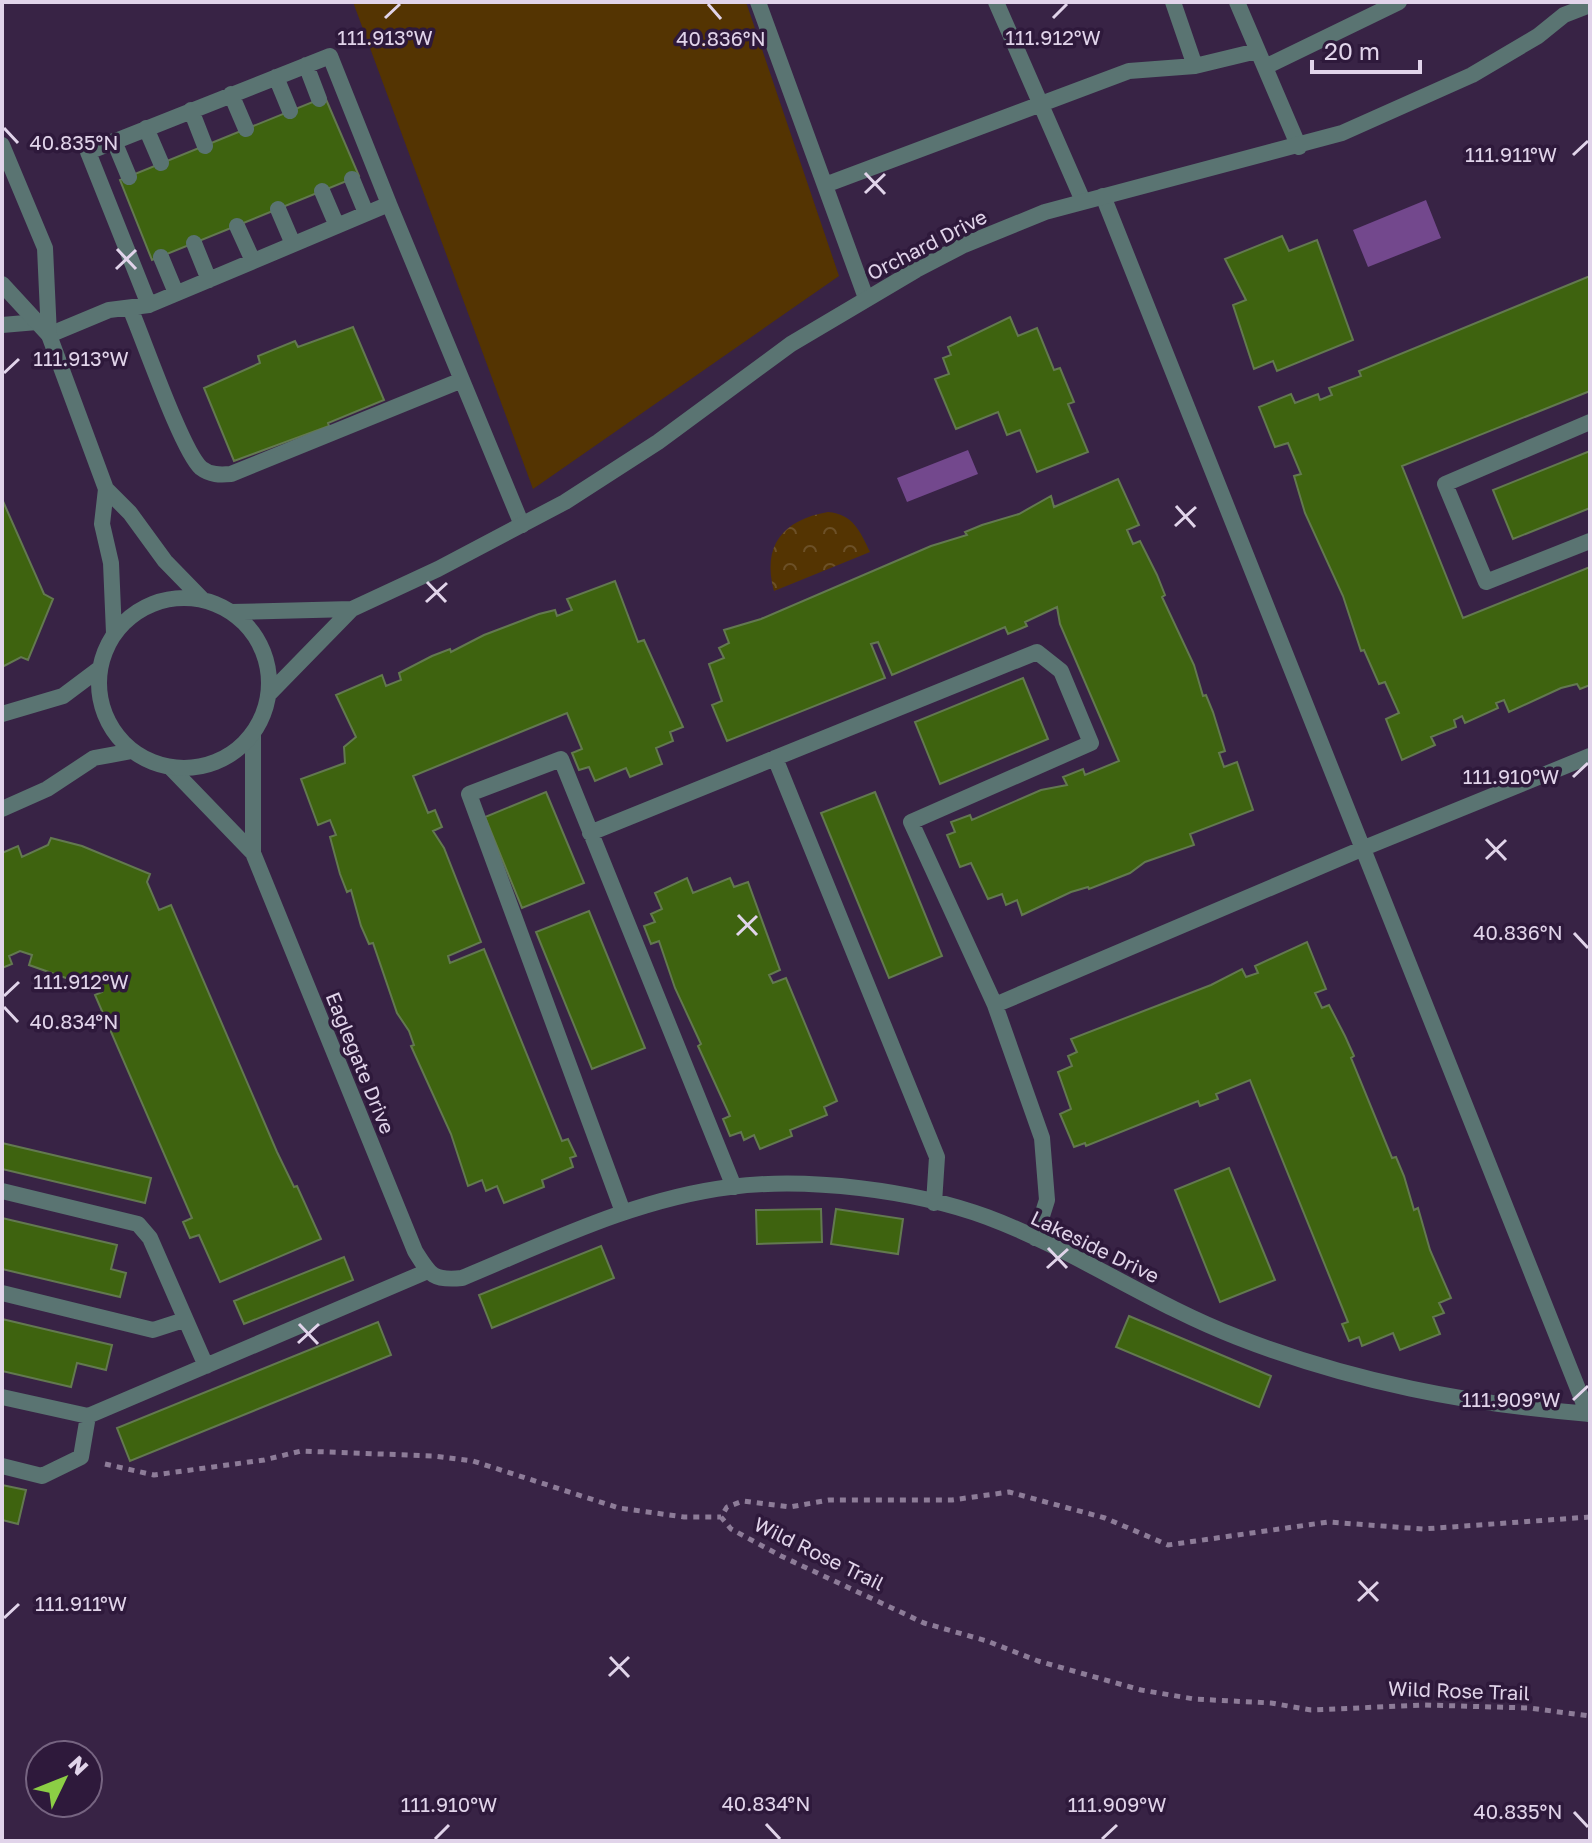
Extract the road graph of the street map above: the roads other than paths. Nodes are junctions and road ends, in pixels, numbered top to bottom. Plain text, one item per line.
1 (758, 2) edge
2 (996, 2) edge
3 (1173, 2) edge
4 (1237, 2) edge
5 (1399, 2) edge
6 (1590, 5) edge
7 (1566, 9) edge
8 (1257, 51) junction
9 (306, 65) junction
10 (1195, 66) junction
11 (1265, 67) junction
12 (276, 77) junction
13 (231, 94) junction
14 (319, 99) dead end
15 (1040, 102) junction
16 (191, 110) junction
17 (290, 111) dead end
18 (146, 128) junction
19 (246, 129) dead end
20 (114, 141) junction
21 (2, 145) edge
22 (205, 146) dead end
23 (1299, 147) junction
24 (161, 163) dead end
25 (129, 177) dead end
26 (352, 179) dead end
27 (825, 185) junction
28 (322, 191) dead end
29 (1103, 196) junction
30 (1083, 201) junction
31 (389, 204) junction
32 (278, 209) dead end
33 (366, 213) junction
34 (237, 226) dead end
35 (337, 226) junction
36 (194, 243) dead end
37 (293, 244) junction
38 (161, 257) dead end
39 (253, 261) junction
40 (209, 280) junction
41 (2, 284) edge
42 (176, 293) junction
43 (866, 298) junction
44 (149, 305) junction
45 (130, 308) junction
46 (37, 322) junction
47 (2, 325) edge
48 (49, 335) junction
49 (462, 380) junction
50 (1590, 422) edge
51 (106, 489) junction
52 (522, 525) junction
53 (1590, 541) edge
54 (203, 600) junction
55 (352, 609) junction
56 (231, 612) junction
57 (114, 633) junction
58 (99, 669) junction
59 (269, 694) junction
60 (2, 714) edge
61 (253, 734) junction
62 (132, 751) junction
63 (1590, 756) edge
64 (775, 758) junction
65 (170, 767) junction
66 (2, 809) edge
67 (590, 833) junction
68 (1364, 848) junction
69 (253, 853) junction
70 (995, 1005) junction
71 (734, 1187) junction
72 (2, 1191) edge
73 (934, 1203) junction
74 (623, 1212) junction
75 (1035, 1238) junction
76 (435, 1275) junction
77 (2, 1293) edge
78 (184, 1320) junction
79 (206, 1366) junction
80 (2, 1397) edge
81 (1589, 1414) edge
82 (88, 1416) junction
83 (2, 1466) edge

1 - 27 street
2 - 15 street
3 - 10 street
4 - 8 street
5 - 11 street
6 - 7 street, Orchard Drive
7 - 23 street, Orchard Drive
8 - 10 street
8 - 11 street
9 - 12 street
9 - 14 street
9 - 31 street
10 - 15 street
11 - 23 street
12 - 13 street
12 - 17 street
13 - 16 street
13 - 19 street
15 - 27 street
15 - 30 street
16 - 18 street
16 - 22 street
18 - 20 street
18 - 24 street
20 - 25 street
20 - 44 street
21 - 48 street
23 - 29 street, Orchard Drive
26 - 33 street
27 - 43 street
28 - 35 street
29 - 30 street, Orchard Drive
29 - 68 street
30 - 43 street, Orchard Drive
31 - 33 street
31 - 49 street
32 - 37 street
33 - 35 street
34 - 39 street
35 - 37 street
36 - 40 street
37 - 39 street
38 - 42 street
39 - 40 street
40 - 42 street
41 - 46 street
42 - 44 street
43 - 52 street, Orchard Drive
44 - 45 street
45 - 48 street
45 - 49 street
46 - 47 street
46 - 48 street
48 - 51 street
49 - 52 street
50 - 53 street
51 - 54 street
51 - 57 street
52 - 55 street, Orchard Drive
54 - 56 street
54 - 57 street
55 - 56 street, Orchard Drive
55 - 59 street, Orchard Drive
56 - 59 street
57 - 58 street
58 - 60 street
58 - 62 street
59 - 61 street
61 - 65 street
61 - 69 street, Eaglegate Drive
62 - 65 street
62 - 66 street
63 - 68 street
64 - 67 street
64 - 70 street
64 - 73 street
65 - 69 street, Eaglegate Drive
67 - 71 street
67 - 74 street
68 - 70 street
68 - 81 street
69 - 76 street, Eaglegate Drive
70 - 75 street
71 - 73 street, Lakeside Drive
71 - 74 street, Lakeside Drive
72 - 78 street
73 - 75 street, Lakeside Drive
74 - 76 street, Lakeside Drive
75 - 81 street, Lakeside Drive
76 - 79 street, Lakeside Drive
77 - 78 street
78 - 79 street
79 - 82 street, Lakeside Drive
80 - 82 street
82 - 83 street

